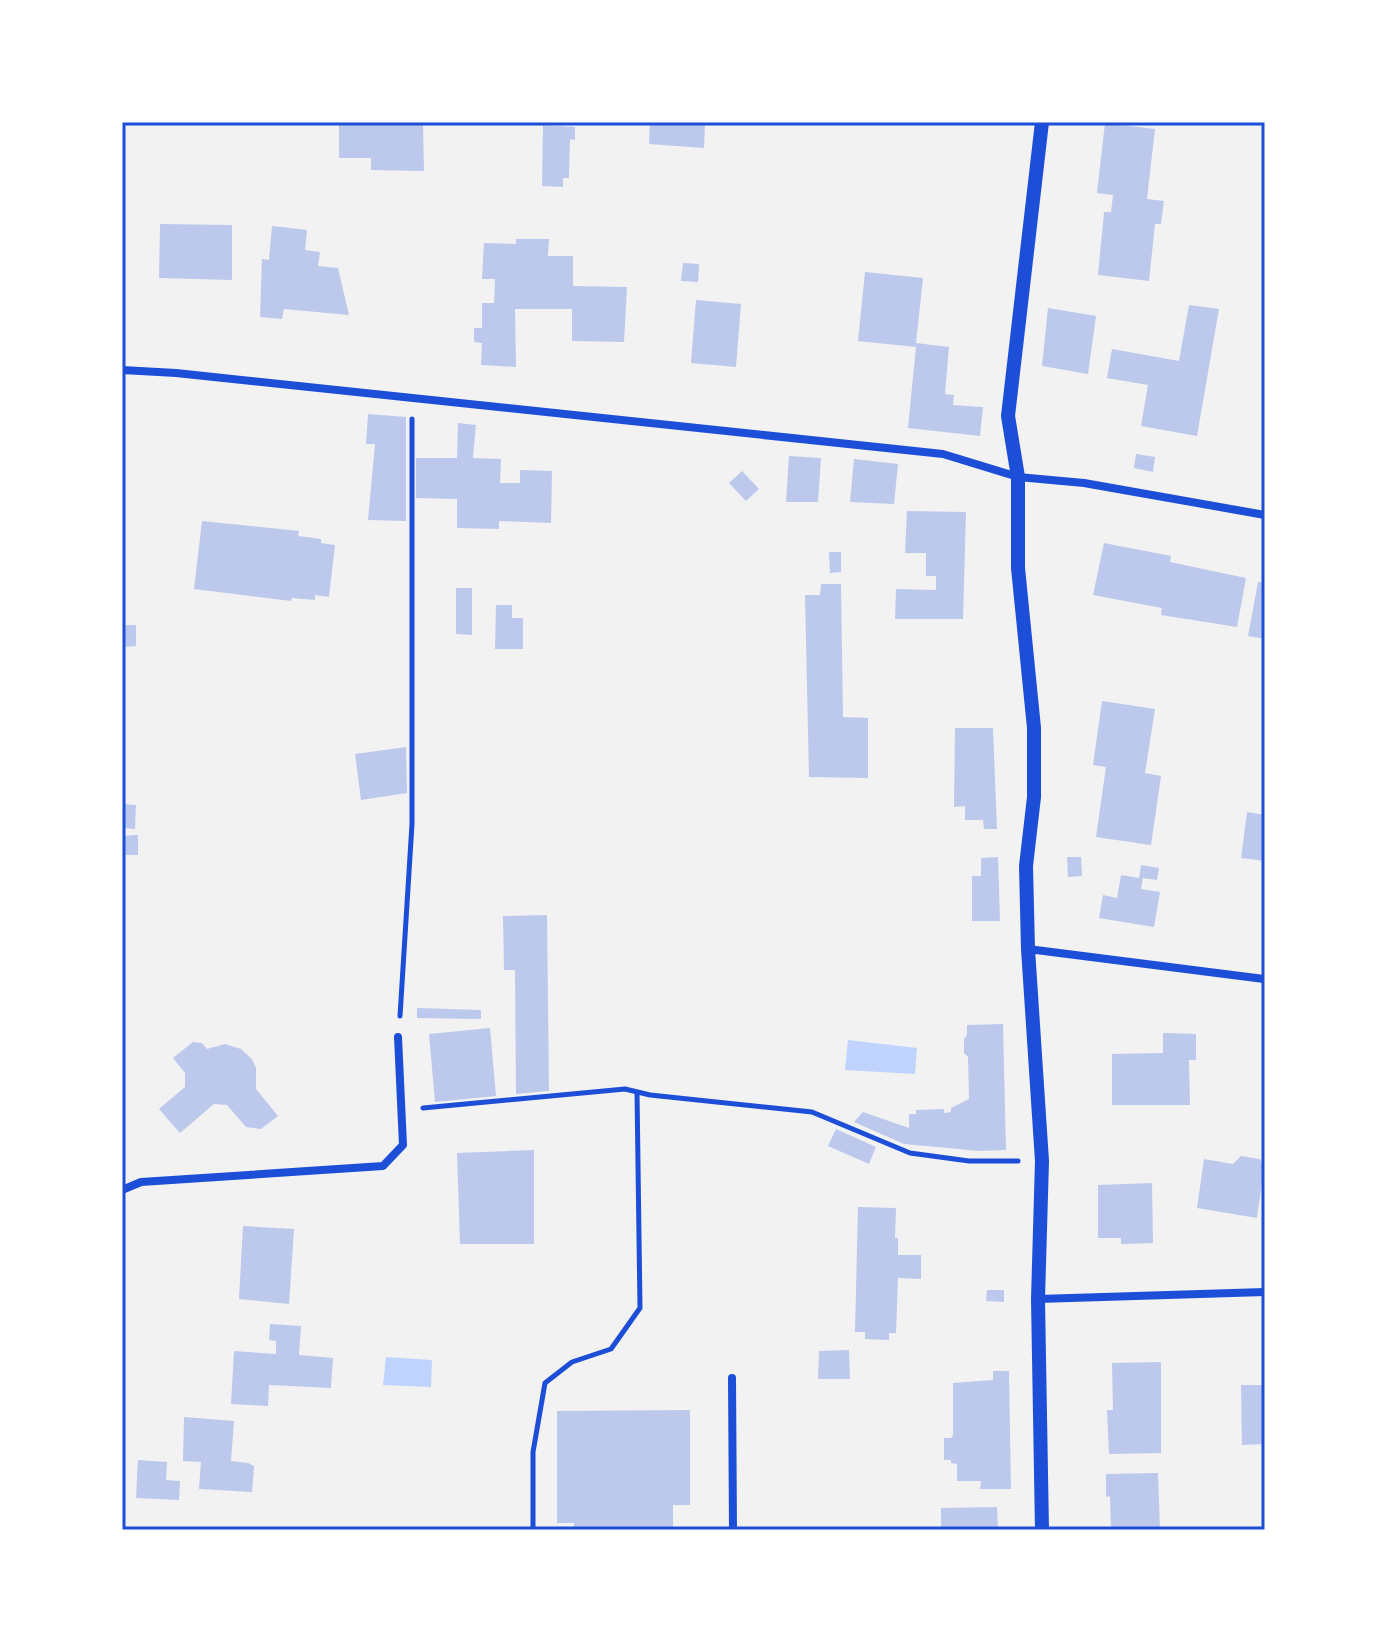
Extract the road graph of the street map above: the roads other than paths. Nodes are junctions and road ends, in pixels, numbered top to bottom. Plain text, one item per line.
1 (1042, 122) edge
2 (122, 370) edge
3 (1018, 477) junction
4 (1265, 515) edge
5 (1028, 949) junction
6 (1264, 979) edge
7 (398, 1037) road end
8 (122, 1190) edge
9 (1265, 1292) edge
10 (1038, 1299) junction
11 (732, 1378) dead end
12 (733, 1530) edge
13 (1042, 1530) edge

1 - 3 street
2 - 3 street
3 - 4 street
3 - 5 street
5 - 6 street
5 - 10 street
7 - 8 street
9 - 10 street
10 - 13 street
11 - 12 street

